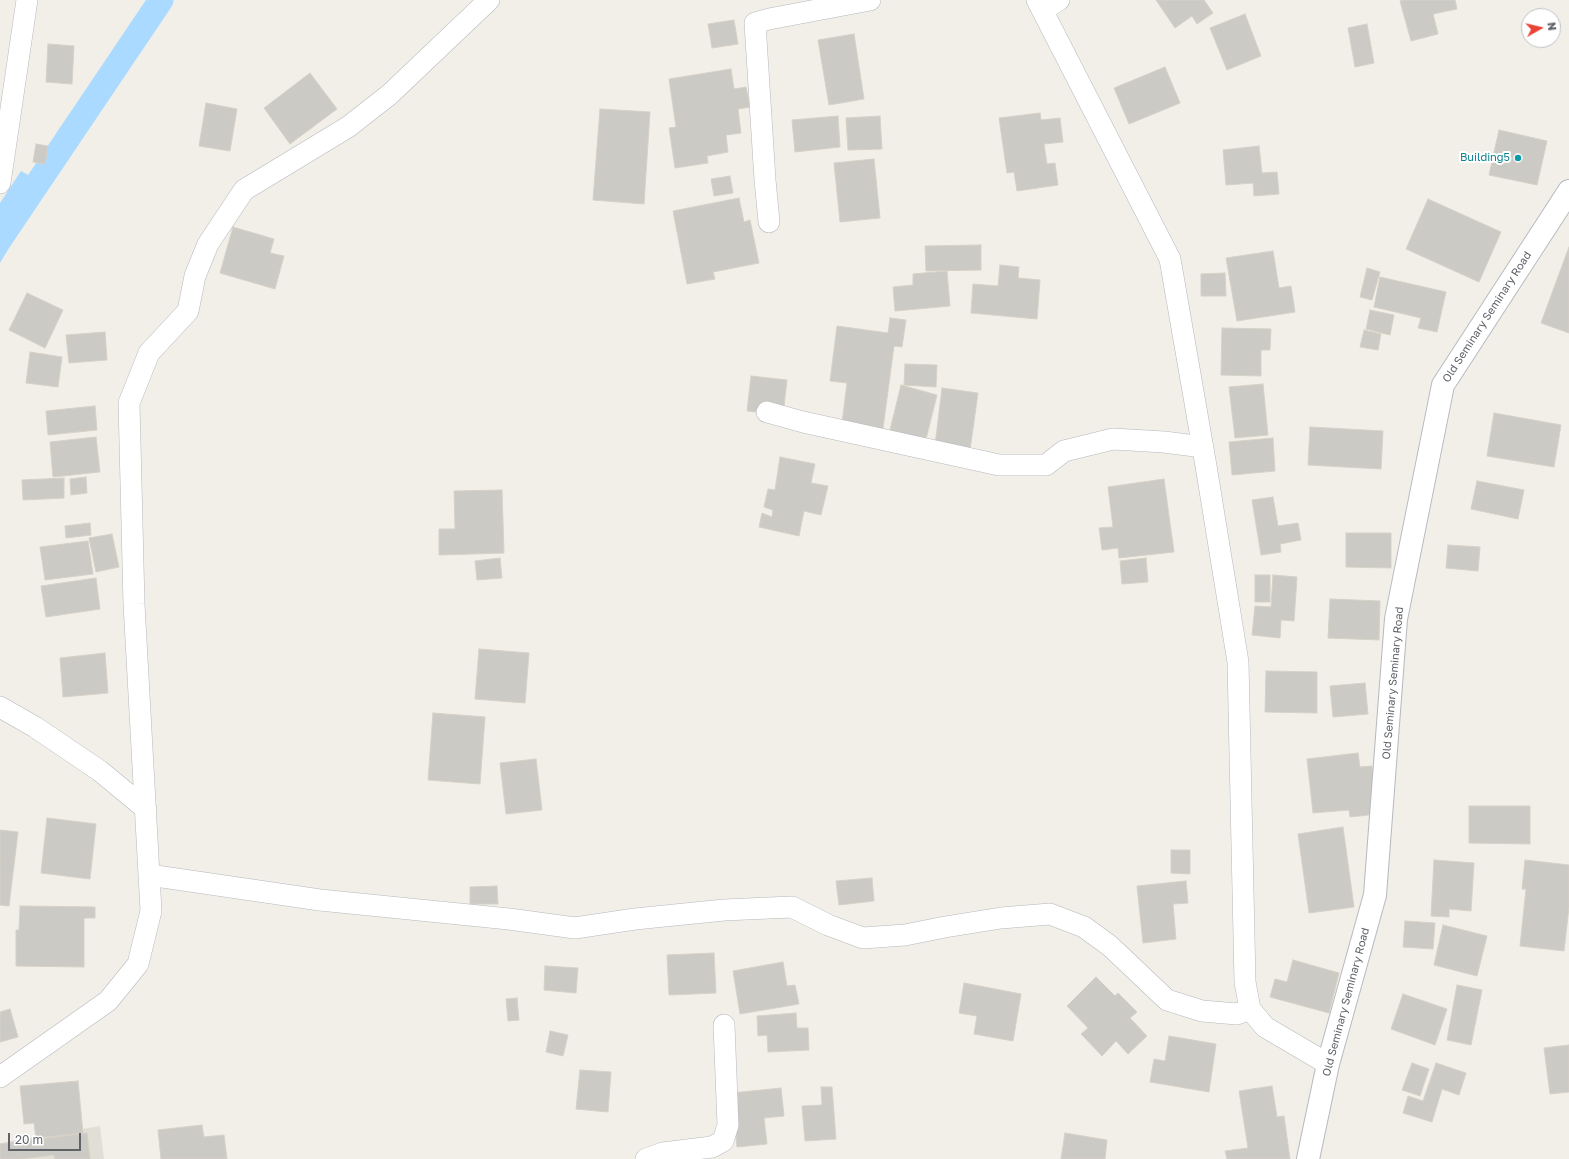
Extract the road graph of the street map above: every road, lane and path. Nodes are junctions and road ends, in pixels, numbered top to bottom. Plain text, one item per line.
1 (27, 0) edge
2 (489, 0) edge
3 (870, 0) edge
4 (1046, 3) edge
5 (0, 182) edge
6 (1569, 191) edge
7 (769, 222) dead end
8 (767, 412) dead end
9 (1202, 447) junction
10 (0, 707) edge
11 (146, 809) junction
12 (149, 875) junction
13 (1250, 1009) junction
14 (724, 1025) dead end
15 (1328, 1064) junction
16 (0, 1076) edge
17 (646, 1159) edge
18 (1308, 1159) edge

1 - 5 street
2 - 11 street
3 - 7 street
4 - 9 street
6 - 15 main road, Old Seminary Seminary Road
8 - 9 street
9 - 13 street
10 - 11 street
11 - 12 street
12 - 13 street
12 - 16 street
13 - 15 street
14 - 17 street
15 - 18 main road, Old Seminary Seminary Road

